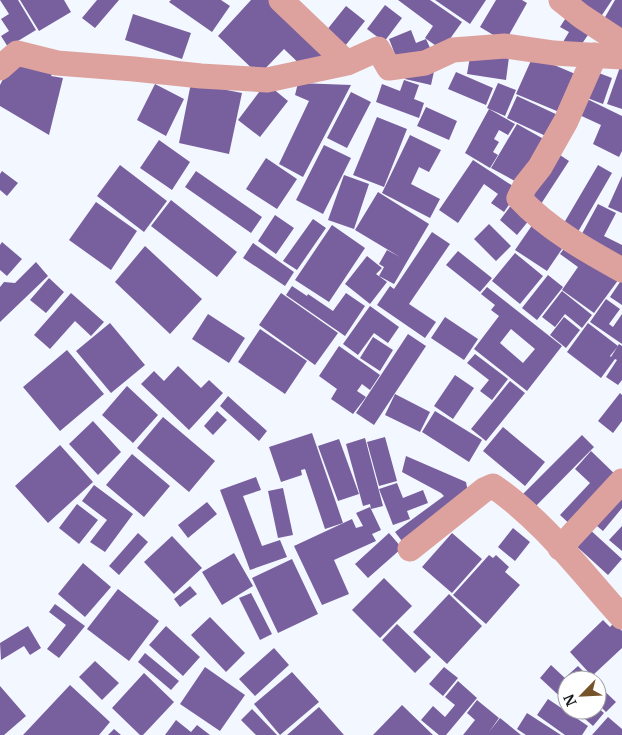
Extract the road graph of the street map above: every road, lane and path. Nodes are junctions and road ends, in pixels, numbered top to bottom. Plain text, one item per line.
1 (281, 0) edge
2 (561, 0) edge
3 (622, 43) edge
4 (596, 55) junction
5 (622, 57) edge
6 (347, 63) junction
7 (0, 68) edge
8 (622, 270) edge
9 (622, 481) edge
10 (560, 548) junction
11 (410, 549) dead end
12 (622, 617) edge

1 - 6 street
2 - 3 street
4 - 5 street
4 - 6 street
4 - 8 street
6 - 7 street
9 - 10 street
10 - 11 street
10 - 12 street

